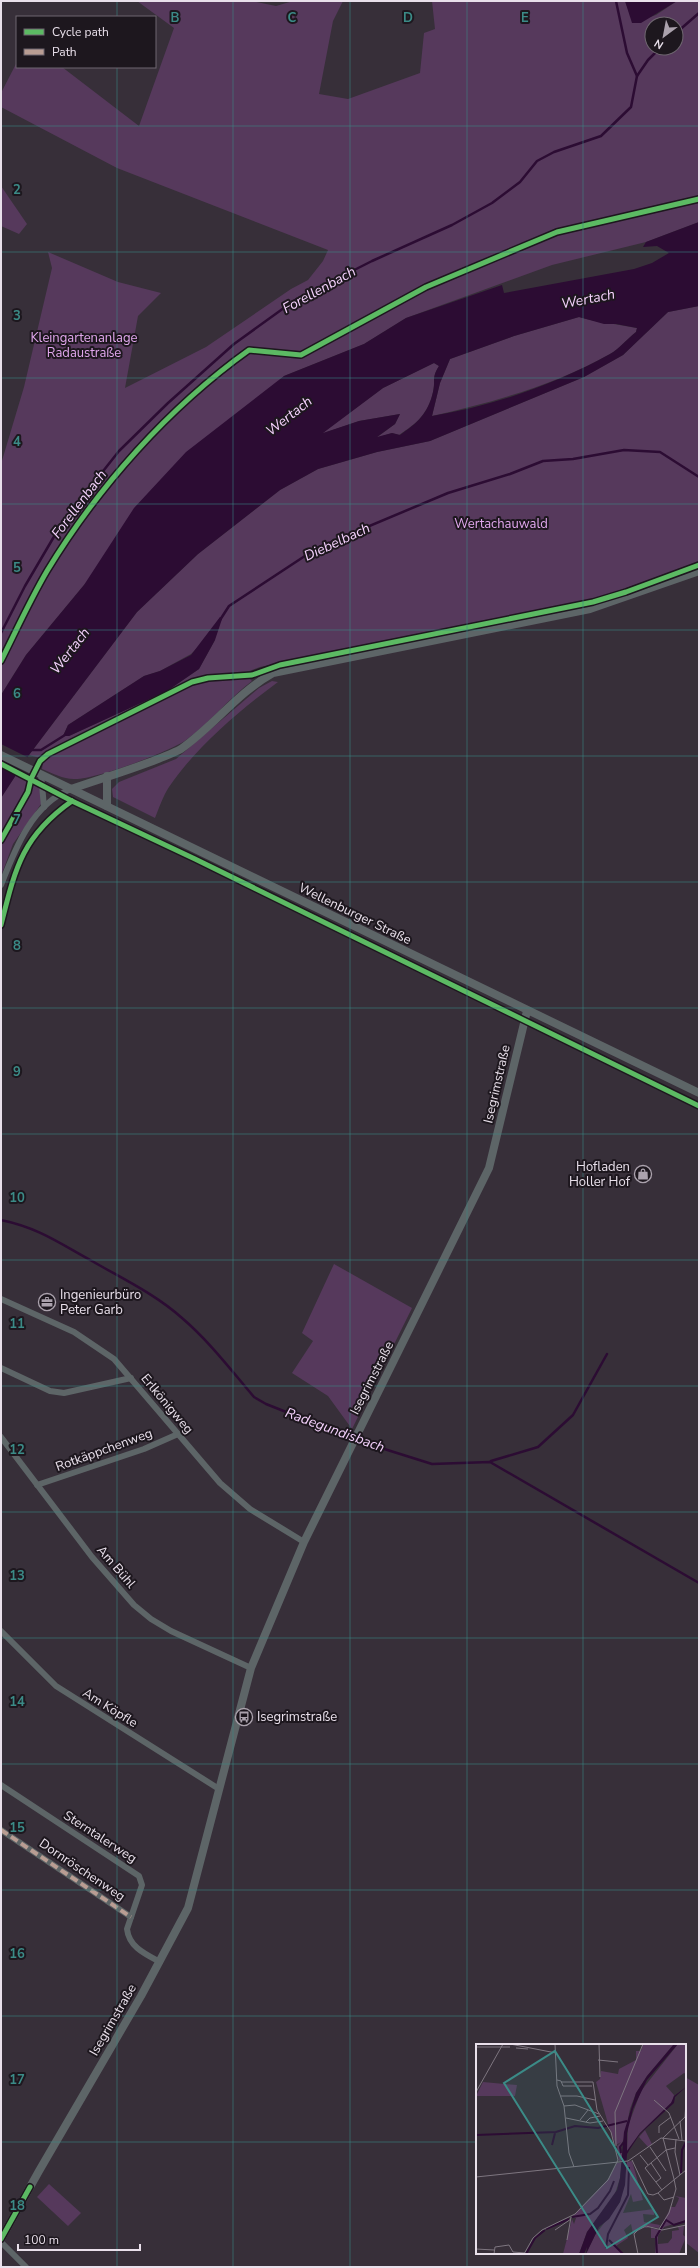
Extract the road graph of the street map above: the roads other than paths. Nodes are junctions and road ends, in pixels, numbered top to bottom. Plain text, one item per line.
1 (699, 571) edge
2 (1, 755) edge
3 (41, 774) junction
4 (107, 776) junction
5 (71, 789) junction
6 (107, 806) junction
7 (44, 807) junction
8 (1, 885) edge
9 (527, 1011) junction
10 (699, 1093) edge
11 (1, 1299) edge
12 (1, 1368) edge
13 (131, 1378) junction
14 (178, 1434) junction
15 (1, 1437) edge
16 (37, 1485) junction
17 (304, 1542) junction
18 (1, 1631) edge
19 (251, 1668) junction
20 (1, 1785) edge
21 (219, 1789) junction
22 (1, 1830) edge
23 (131, 1917) junction
24 (160, 1962) junction
25 (1, 2239) edge
26 (1, 2242) edge
27 (26, 2267) edge

1 - 4 street
2 - 3 street, Wellenburger Straße
3 - 5 street, Wellenburger Straße
3 - 7 street
4 - 5 street
4 - 6 street
5 - 6 street, Wellenburger Straße
5 - 7 street
6 - 9 street, Wellenburger Straße
7 - 8 street
9 - 10 street, Wellenburger Straße
9 - 17 street, Isegrimstraße
11 - 13 street, Erlkönigweg
12 - 13 street
13 - 14 street, Erlkönigweg
14 - 16 street, Rotkäppchenweg
14 - 17 street, Erlkönigweg
15 - 16 street, Am Bühl
16 - 19 street, Am Bühl
17 - 19 street, Isegrimstraße
18 - 21 street, Am Köpfle
19 - 21 street, Isegrimstraße
20 - 23 street, Sterntalerweg
21 - 24 street, Isegrimstraße
22 - 23 street, Dornröschenweg
23 - 24 street, Sterntalerweg
24 - 25 street, Isegrimstraße
26 - 27 street

